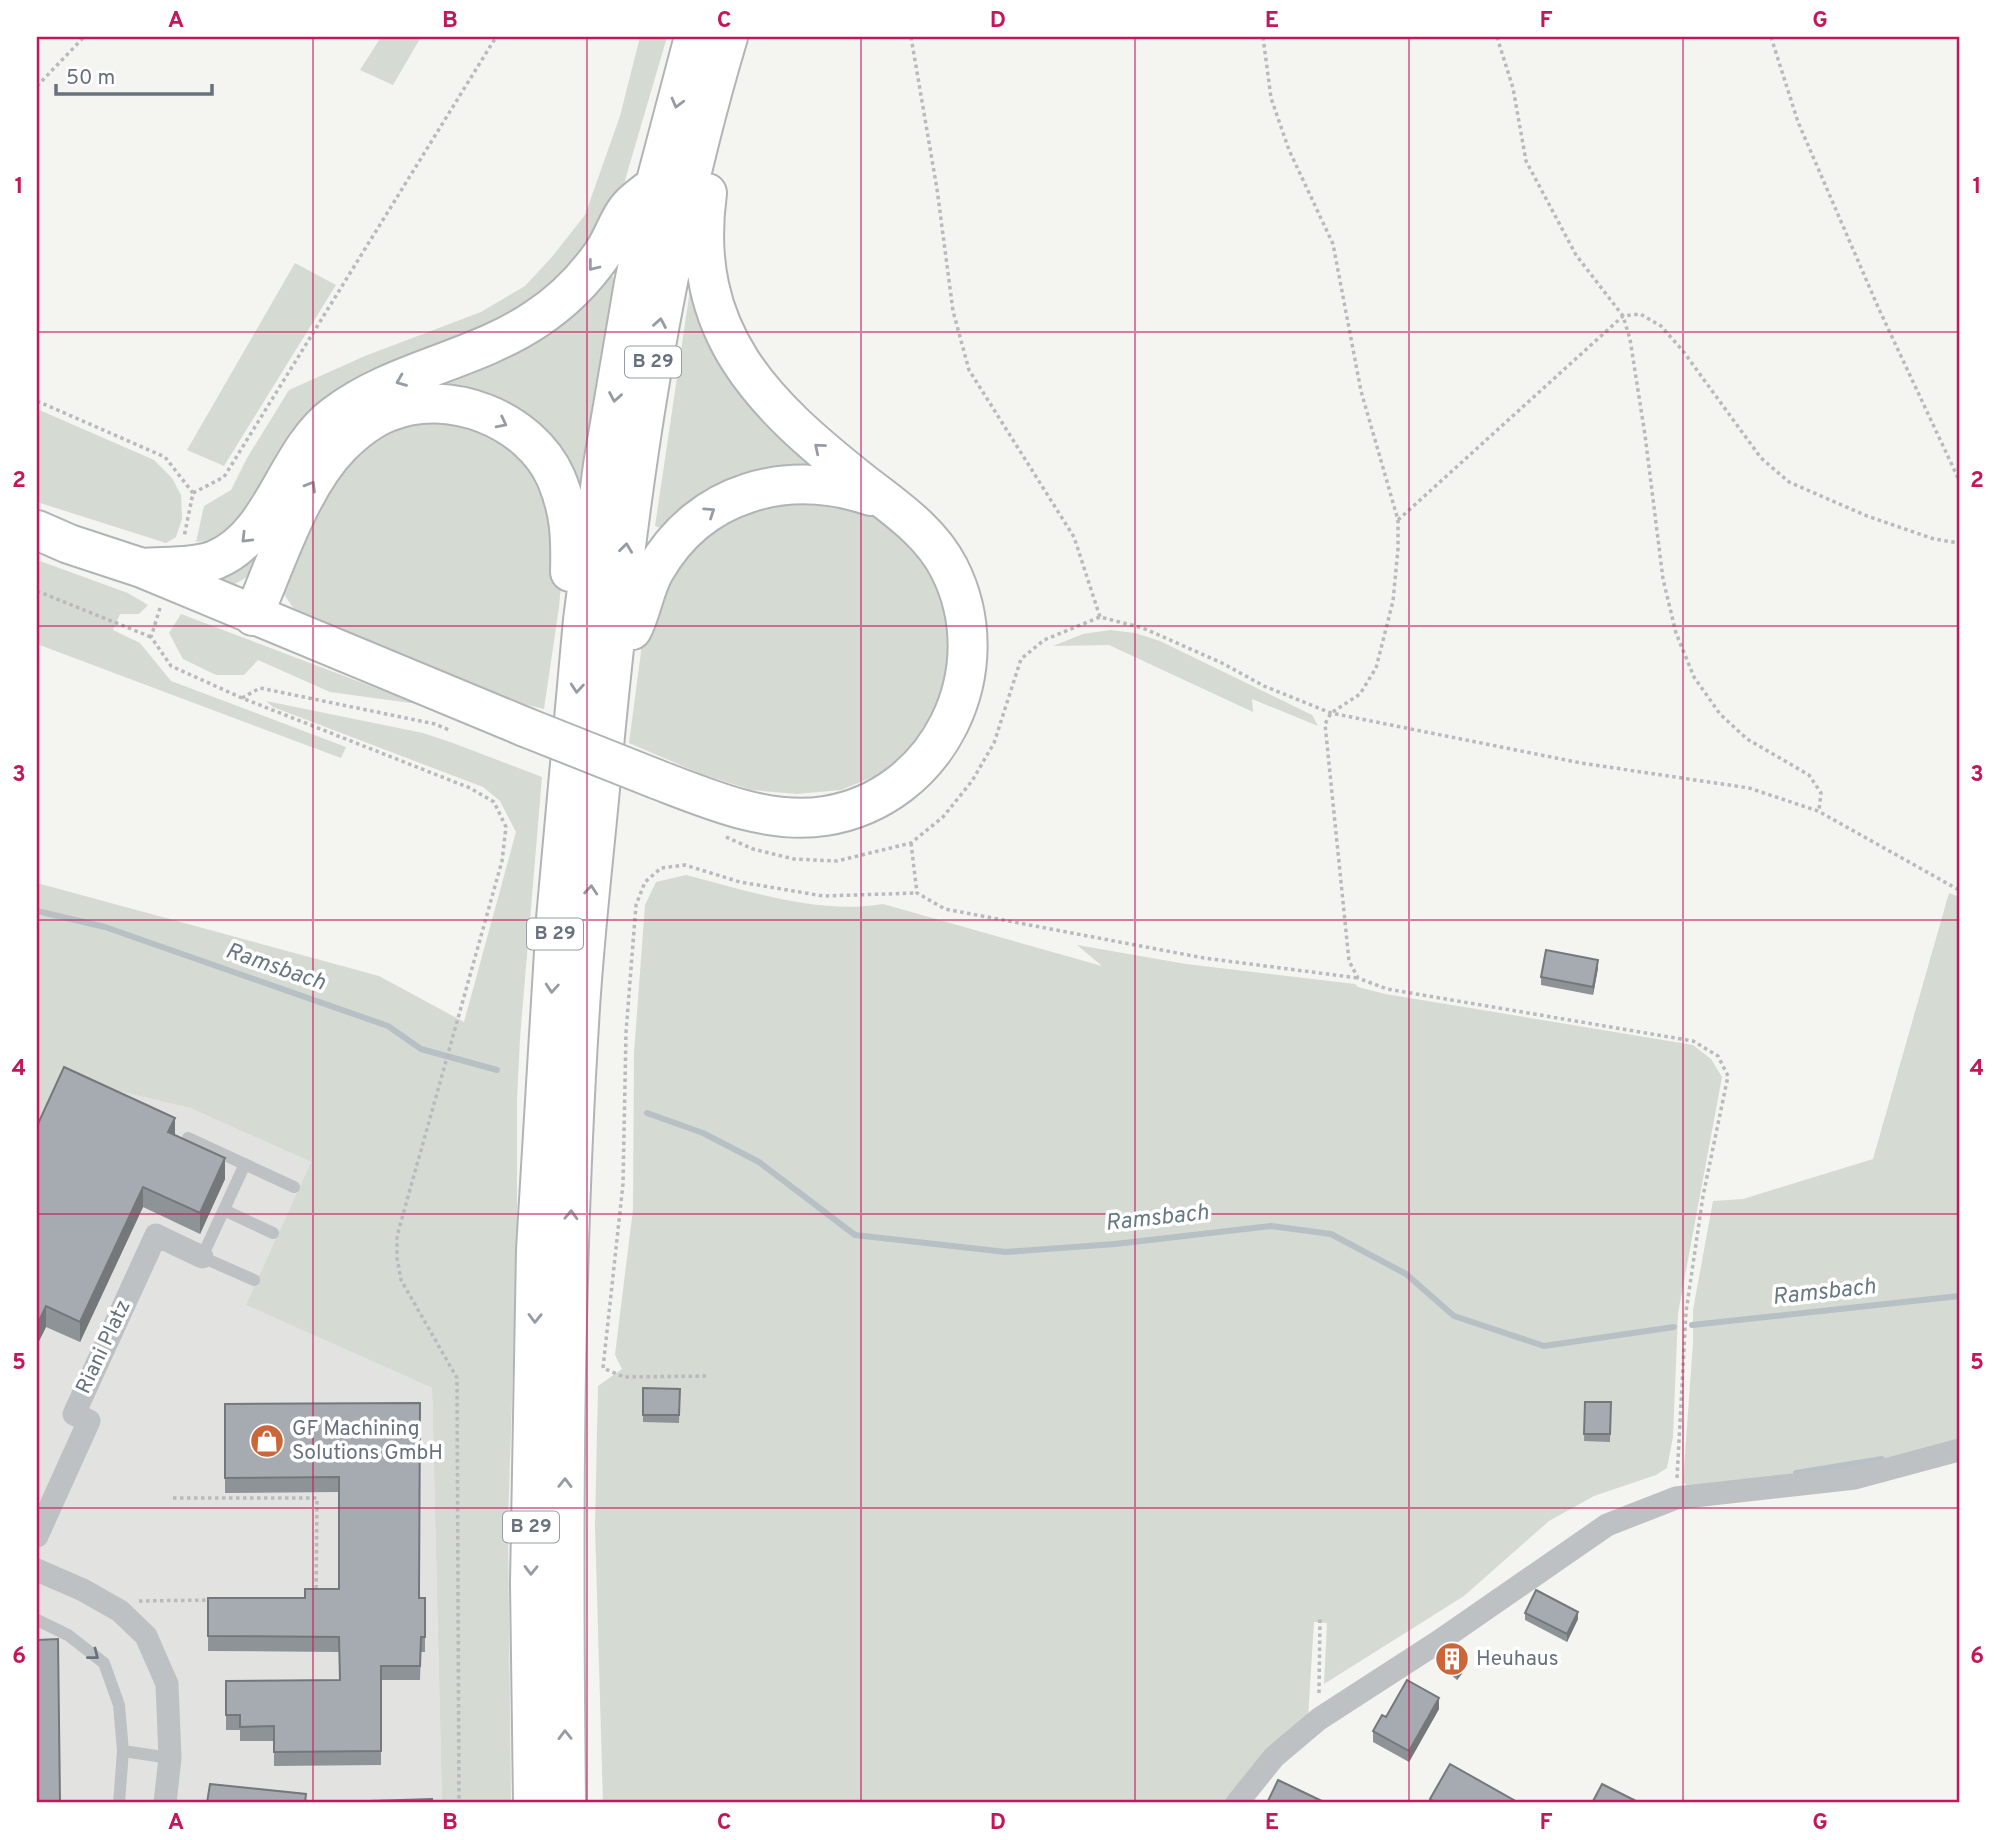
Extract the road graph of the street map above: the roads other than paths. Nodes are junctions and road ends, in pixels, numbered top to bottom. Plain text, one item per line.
1 (714, 46) edge
2 (654, 185) junction
3 (892, 506) junction
4 (48, 539) edge
5 (142, 568) junction
6 (254, 616) junction
7 (583, 620) junction
8 (612, 665) junction
9 (188, 1138) edge
10 (245, 1164) junction
11 (294, 1187) dead end
12 (223, 1210) junction
13 (273, 1233) dead end
14 (202, 1256) junction
15 (254, 1280) dead end
16 (1959, 1450) edge
17 (37, 1536) edge
18 (37, 1570) edge
19 (37, 1620) edge
20 (123, 1751) junction
21 (170, 1758) junction
22 (119, 1803) edge
23 (165, 1803) edge
24 (533, 1803) edge
25 (566, 1803) edge
26 (1237, 1803) edge

1 -> 2 highway, B 29
3 -> 1 highway
8 -> 1 highway, B 29
2 -> 5 highway
2 -> 7 highway, B 29
3 - 6 highway, bridge
8 -> 3 highway
4 - 5 highway
5 - 6 highway
6 -> 7 highway
7 -> 24 highway, B 29
25 -> 8 highway, B 29
9 - 10 lane
10 - 11 lane
10 - 12 lane
12 - 13 lane
12 - 14 lane
14 - 15 lane
14 - 17 street, Riani Platz
16 - 26 street
18 - 21 street
19 -> 20 lane
20 - 21 lane
20 - 22 lane
21 - 23 street

